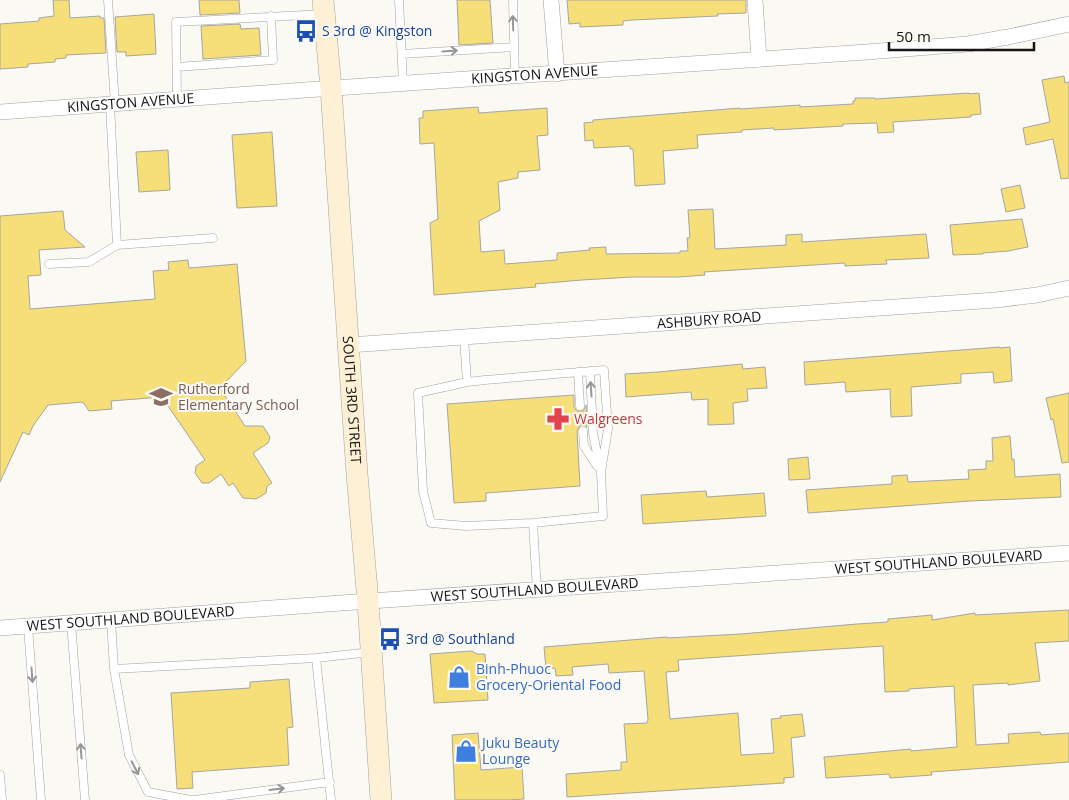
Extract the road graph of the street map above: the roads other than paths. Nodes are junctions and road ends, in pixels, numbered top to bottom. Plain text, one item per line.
1 (108, 0) edge
2 (399, 0) edge
3 (513, 0) edge
4 (551, 0) edge
5 (754, 0) edge
6 (324, 7) edge
7 (271, 16) junction
8 (1069, 24) edge
9 (514, 47) junction
10 (402, 54) junction
11 (759, 59) junction
12 (177, 67) junction
13 (556, 74) junction
14 (515, 76) junction
15 (403, 84) junction
16 (331, 88) junction
17 (177, 100) junction
18 (113, 104) junction
19 (0, 112) edge
20 (213, 238) dead end
21 (117, 245) junction
22 (49, 264) dead end
23 (1069, 288) edge
24 (464, 338) junction
25 (349, 346) junction
26 (590, 371) junction
27 (578, 372) junction
28 (467, 382) junction
29 (580, 406) dead end
30 (583, 431) dead end
31 (601, 472) junction
32 (533, 523) junction
33 (1069, 553) edge
34 (537, 590) junction
35 (368, 602) junction
36 (111, 620) junction
37 (71, 623) junction
38 (28, 626) junction
39 (0, 628) edge
40 (371, 652) junction
41 (316, 658) junction
42 (114, 670) junction
43 (0, 775) edge
44 (330, 782) junction
45 (2, 800) edge
46 (41, 800) edge
47 (85, 800) edge
48 (193, 800) edge
49 (331, 800) edge
50 (381, 800) edge

1 - 18 lane
2 - 10 lane
9 -> 3 lane
4 - 13 street
5 - 11 street
6 - 7 lane
6 - 16 street, SOUTH 3RD STREET
7 - 12 lane
7 - 12 lane
8 - 11 street, KINGSTON AVENUE
10 -> 9 lane
9 - 14 lane
10 - 15 lane
11 - 13 street, KINGSTON AVENUE
12 - 17 lane
13 - 14 street, KINGSTON AVENUE
14 - 15 street, KINGSTON AVENUE
15 - 16 street, KINGSTON AVENUE
16 - 17 street, KINGSTON AVENUE
16 - 25 street, SOUTH 3RD STREET
17 - 18 street, KINGSTON AVENUE
18 - 19 street, KINGSTON AVENUE
18 - 21 lane
20 - 21 lane
21 - 22 lane
23 - 24 street, ASHBURY ROAD
24 - 25 street, ASHBURY ROAD
24 - 28 lane
25 - 35 street, SOUTH 3RD STREET
26 - 27 lane
31 -> 26 lane
26 - 31 lane
27 - 28 lane
27 - 29 lane
28 - 32 lane
30 - 31 lane
31 - 32 lane
32 - 34 lane
33 - 34 street, WEST SOUTHLAND BOULEVARD
34 - 35 street, WEST SOUTHLAND BOULEVARD
35 - 36 street, WEST SOUTHLAND BOULEVARD
35 - 40 street, SOUTH 3RD STREET
36 - 37 street, WEST SOUTHLAND BOULEVARD
36 - 42 lane
37 - 38 street, WEST SOUTHLAND BOULEVARD
47 -> 37 lane
38 - 39 street, WEST SOUTHLAND BOULEVARD
38 -> 46 lane
40 - 41 lane
40 - 50 street, SOUTH 3RD STREET
41 - 42 lane
41 - 44 lane
42 -> 48 lane
43 - 45 lane
48 -> 44 lane
44 - 49 lane

